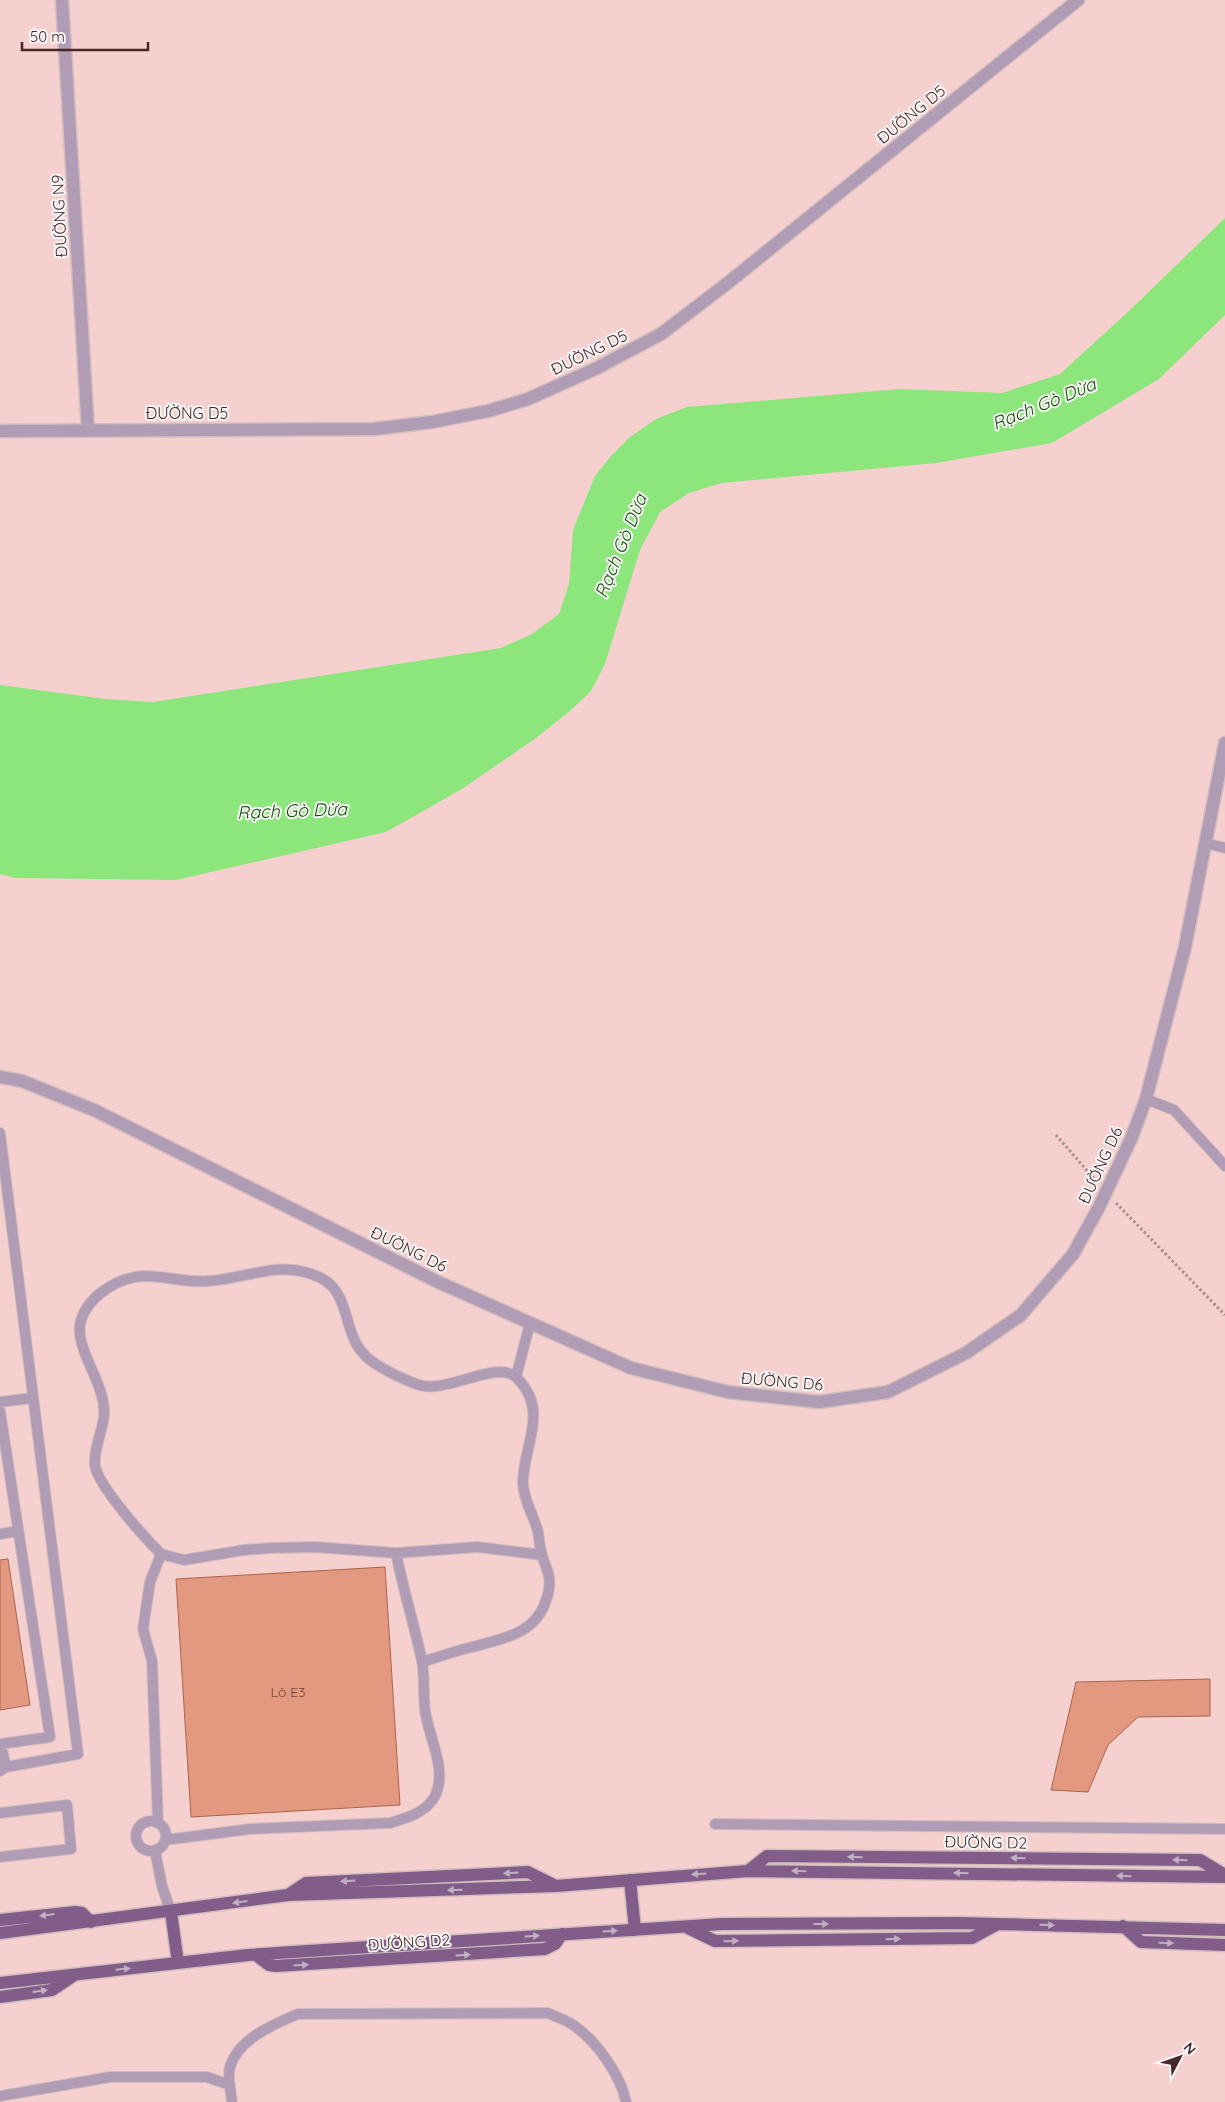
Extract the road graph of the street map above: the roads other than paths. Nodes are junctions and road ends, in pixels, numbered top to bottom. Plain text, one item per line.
1 (62, 0) edge
2 (1078, 0) edge
3 (88, 430) junction
4 (0, 431) edge
5 (1225, 743) edge
6 (1205, 843) junction
7 (1225, 848) edge
8 (0, 1077) edge
9 (1146, 1099) junction
10 (0, 1133) edge
11 (1225, 1166) edge
12 (530, 1322) junction
13 (516, 1377) junction
14 (32, 1398) junction
15 (0, 1402) edge
16 (0, 1410) edge
17 (18, 1531) junction
18 (0, 1534) edge
19 (396, 1552) junction
20 (161, 1554) junction
21 (542, 1555) junction
22 (422, 1662) junction
23 (0, 1745) edge
24 (3, 1769) edge
25 (0, 1813) edge
26 (158, 1823) junction
27 (715, 1824) dead end
28 (1225, 1829) edge
29 (166, 1840) junction
30 (155, 1851) junction
31 (0, 1857) edge
32 (1225, 1876) edge
33 (630, 1880) junction
34 (170, 1912) junction
35 (0, 1920) edge
36 (92, 1922) junction
37 (1123, 1926) junction
38 (635, 1930) junction
39 (1225, 1930) edge
40 (0, 1933) edge
41 (1225, 1944) edge
42 (178, 1963) junction
43 (75, 1974) junction
44 (0, 1983) edge
45 (0, 1997) edge
46 (230, 2085) junction
47 (0, 2096) edge
48 (232, 2102) edge
49 (626, 2102) edge

1 - 3 street, ĐƯỜNG N9
2 - 3 street, ĐƯỜNG D5
3 - 4 street, ĐƯỜNG D5
5 - 6 street, ĐƯỜNG D6
6 - 7 lane
6 - 9 street, ĐƯỜNG D6
8 - 12 street, ĐƯỜNG D6
9 - 11 lane
9 - 12 street, ĐƯỜNG D6
10 - 14 lane
12 - 13 lane
13 - 20 lane
13 - 21 lane
14 - 15 lane
14 - 24 lane
16 - 17 lane
17 - 18 lane
17 - 23 lane
19 - 20 lane
19 - 21 lane
19 - 22 lane
20 - 26 lane
21 - 22 lane
22 - 29 lane
23 - 24 lane
25 - 31 lane
26 - 29 lane
26 - 30 lane
27 - 28 lane
29 - 30 lane
30 - 34 lane
32 -> 33 main road, ĐƯỜNG D2
33 -> 34 main road, ĐƯỜNG D2
33 - 38 main road
34 - 36 main road, ĐƯỜNG D2
34 - 42 main road
36 -> 35 main road
36 - 40 main road, ĐƯỜNG D2
38 -> 37 main road, ĐƯỜNG D2
37 - 39 main road, ĐƯỜNG D2
37 -> 41 main road
42 -> 38 main road, ĐƯỜNG D2
43 -> 42 main road, ĐƯỜNG D2
43 - 44 main road, ĐƯỜNG D2
45 -> 43 main road, ĐƯỜNG D2
46 - 47 lane
46 - 48 lane
46 - 49 lane

